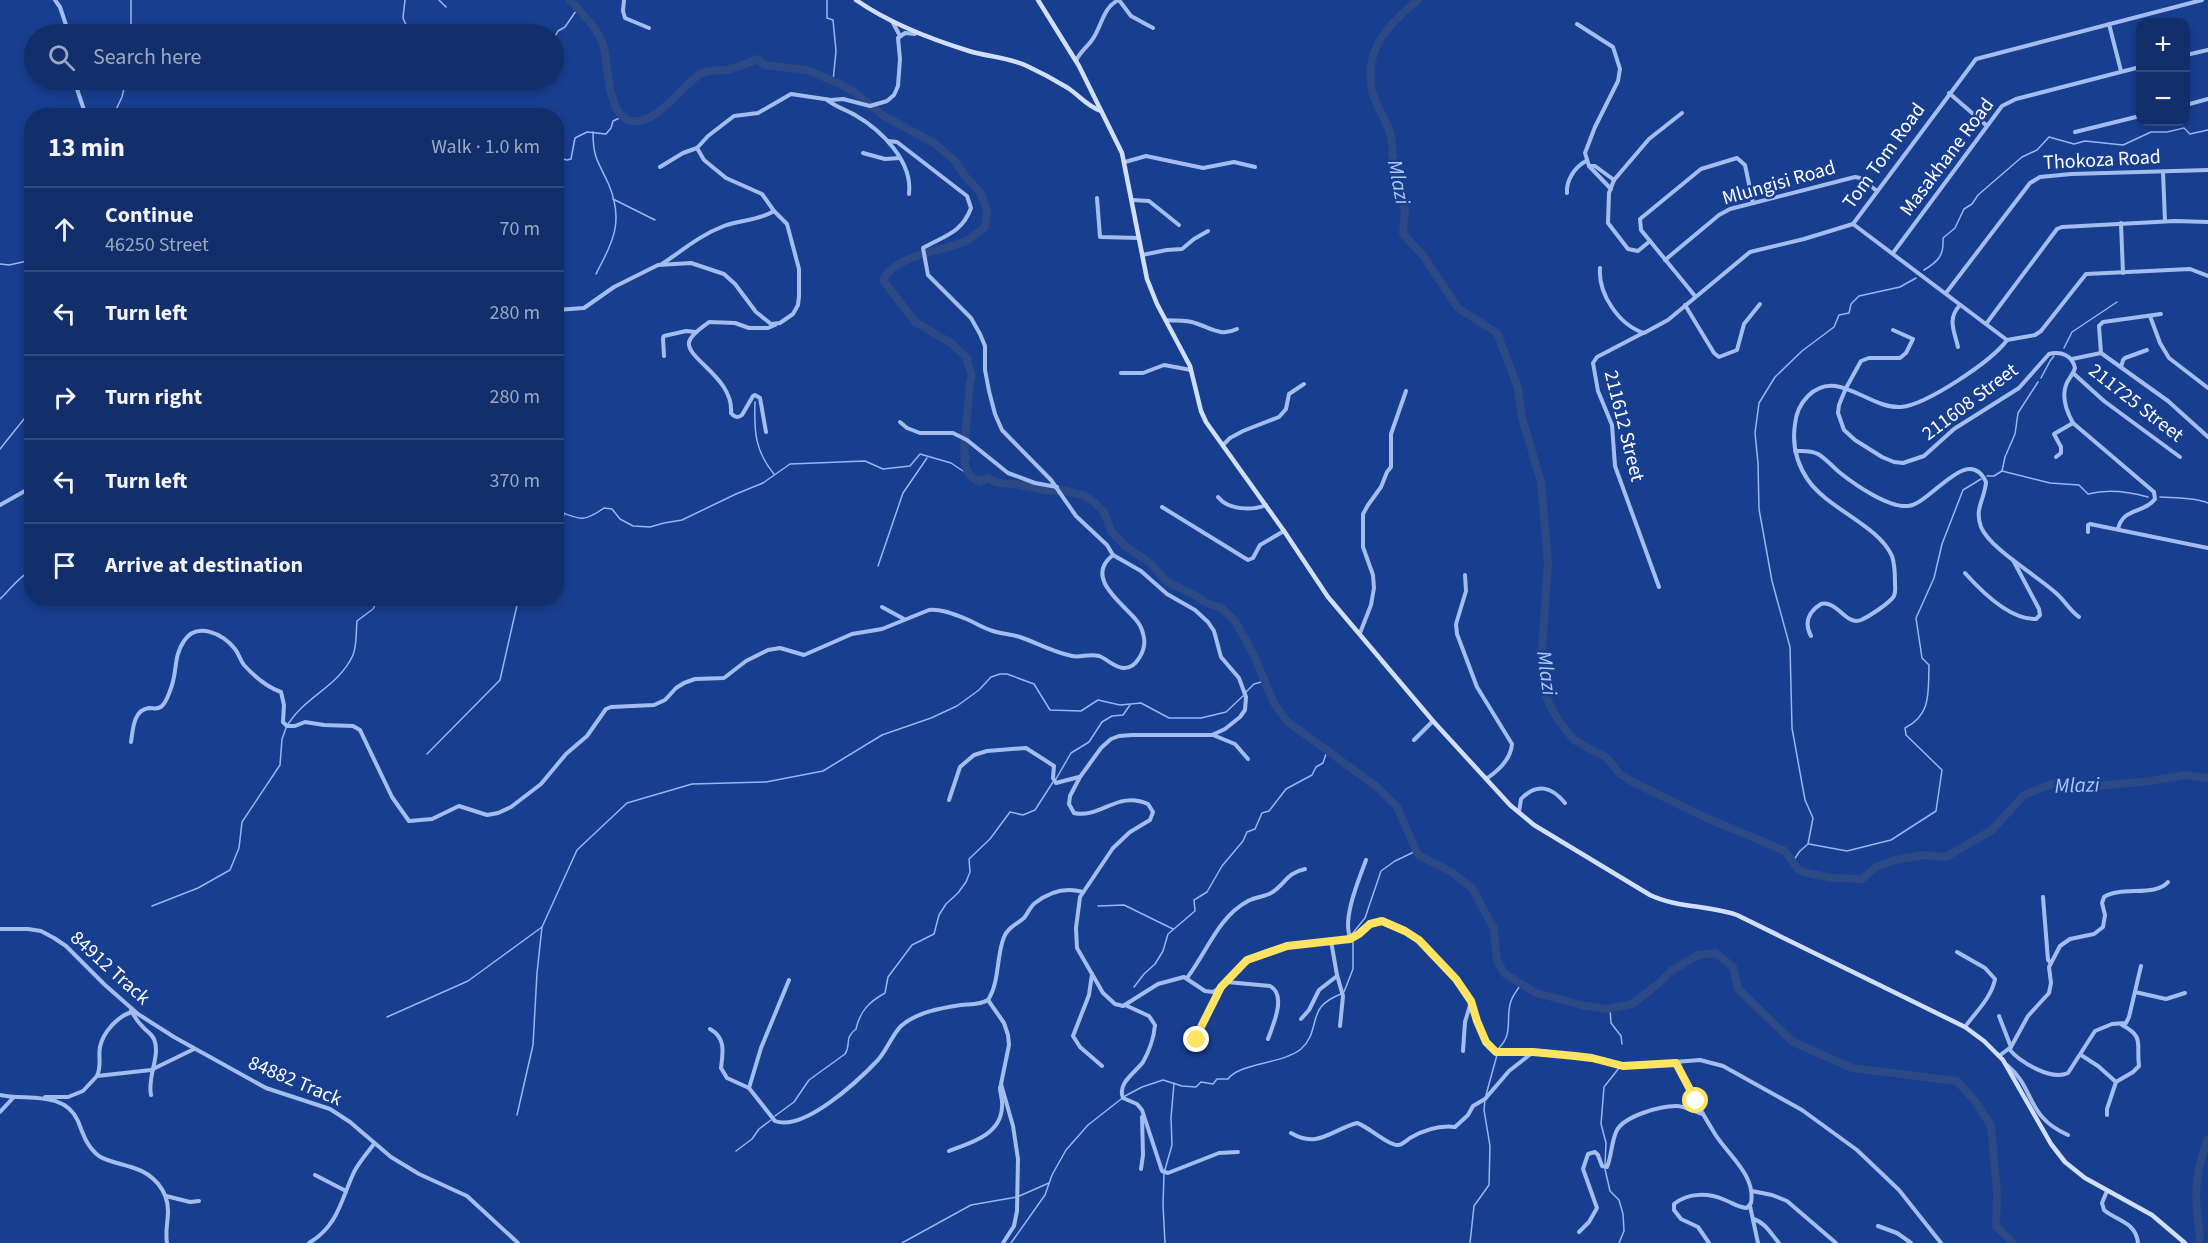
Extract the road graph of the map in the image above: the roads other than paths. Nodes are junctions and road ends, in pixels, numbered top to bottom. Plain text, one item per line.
1 (56, 0) edge
2 (624, 0) edge
3 (856, 0) edge
4 (1038, 0) edge
5 (1119, 0) edge
6 (2200, 0) edge
7 (892, 21) junction
8 (66, 24) edge
9 (1577, 24) dead end
10 (2109, 24) junction
11 (649, 28) dead end
12 (1153, 28) dead end
13 (900, 36) junction
14 (939, 42) junction
15 (2208, 50) edge
16 (2190, 54) edge
17 (1076, 61) junction
18 (2136, 68) edge
19 (2121, 71) junction
20 (77, 90) edge
21 (1949, 93) junction
22 (825, 99) junction
23 (2208, 99) edge
24 (2190, 104) edge
25 (83, 108) edge
26 (1101, 111) junction
27 (1682, 113) dead end
28 (2136, 117) edge
29 (1986, 125) junction
30 (2075, 132) dead end
31 (888, 141) junction
32 (697, 148) junction
33 (863, 153) dead end
34 (900, 158) junction
35 (1586, 161) junction
36 (1125, 162) junction
37 (1589, 166) junction
38 (660, 167) dead end
39 (1255, 168) dead end
40 (2208, 171) edge
41 (2163, 172) junction
42 (1614, 180) junction
43 (1611, 189) junction
44 (1877, 191) junction
45 (1567, 193) dead end
46 (909, 194) dead end
47 (1097, 198) dead end
48 (1132, 200) junction
49 (1753, 203) junction
50 (774, 211) junction
51 (2165, 221) junction
52 (2208, 222) edge
53 (2121, 223) junction
54 (1853, 224) junction
55 (1179, 225) dead end
56 (1208, 231) dead end
57 (1139, 238) junction
58 (1650, 241) junction
59 (1893, 254) junction
60 (1142, 255) junction
61 (1665, 260) junction
62 (661, 265) junction
63 (1600, 268) dead end
64 (2123, 273) junction
65 (2208, 276) edge
66 (1946, 293) junction
67 (1695, 296) junction
68 (1760, 304) dead end
69 (1685, 305) junction
70 (1960, 305) junction
71 (564, 309) edge
72 (2161, 314) dead end
73 (2150, 316) junction
74 (1166, 321) junction
75 (1986, 324) junction
76 (776, 325) junction
77 (1237, 329) dead end
78 (1893, 330) dead end
79 (697, 332) junction
80 (1644, 333) junction
81 (2007, 340) junction
82 (1958, 347) dead end
83 (2147, 350) dead end
84 (2101, 353) junction
85 (664, 356) dead end
86 (2072, 359) junction
87 (2121, 367) junction
88 (1191, 370) junction
89 (1121, 373) dead end
90 (2073, 373) junction
91 (1304, 384) dead end
92 (1846, 388) junction
93 (2208, 388) edge
94 (1406, 391) dead end
95 (900, 422) dead end
96 (2073, 423) junction
97 (766, 432) dead end
98 (2208, 437) edge
99 (1223, 445) junction
100 (1795, 450) junction
101 (2056, 457) dead end
102 (2180, 457) dead end
103 (1058, 487) junction
104 (24, 492) edge
105 (1218, 497) dead end
106 (0, 505) edge
107 (1266, 505) junction
108 (1162, 507) dead end
109 (2118, 529) junction
110 (1284, 531) junction
111 (2088, 532) dead end
112 (2208, 548) edge
113 (1113, 555) junction
114 (2013, 559) junction
115 (1965, 573) dead end
116 (1465, 575) dead end
117 (1659, 587) dead end
118 (882, 608) dead end
119 (2079, 617) dead end
120 (905, 620) junction
121 (1360, 633) junction
122 (1811, 636) dead end
123 (1433, 721) junction
124 (1212, 735) junction
125 (1414, 740) dead end
126 (131, 742) dead end
127 (1248, 759) dead end
128 (1080, 777) junction
129 (1486, 779) junction
130 (949, 800) dead end
131 (1565, 803) dead end
132 (1518, 813) junction
133 (1366, 860) dead end
134 (1305, 869) dead end
135 (2168, 882) dead end
136 (1083, 892) junction
137 (2043, 897) dead end
138 (0, 929) edge
139 (1351, 939) junction
140 (1332, 941) junction
141 (1957, 952) dead end
142 (2051, 963) junction
143 (2140, 966) dead end
144 (1092, 974) junction
145 (1336, 975) junction
146 (1187, 978) junction
147 (789, 980) dead end
148 (1226, 982) junction
149 (1221, 987) junction
150 (2135, 992) junction
151 (2185, 993) dead end
152 (988, 1000) junction
153 (1471, 1001) junction
154 (1125, 1005) junction
155 (129, 1007) junction
156 (132, 1012) junction
157 (1999, 1016) dead end
158 (1301, 1019) dead end
159 (2122, 1025) junction
160 (1340, 1026) dead end
161 (1965, 1027) junction
162 (710, 1029) dead end
163 (1268, 1039) dead end
164 (195, 1048) junction
165 (1201, 1048) dead end
166 (2008, 1049) junction
167 (1463, 1051) dead end
168 (1533, 1052) junction
169 (2081, 1055) junction
170 (2001, 1058) junction
171 (1676, 1063) junction
172 (1102, 1066) dead end
173 (151, 1070) junction
174 (97, 1076) junction
175 (2116, 1082) junction
176 (1001, 1084) junction
177 (749, 1088) junction
178 (0, 1095) edge
179 (151, 1095) dead end
180 (40, 1097) junction
181 (68, 1097) junction
182 (13, 1098) junction
183 (70, 1110) junction
184 (1142, 1110) junction
185 (0, 1112) edge
186 (1704, 1114) junction
187 (2107, 1115) dead end
188 (1291, 1133) dead end
189 (2068, 1135) dead end
190 (374, 1144) junction
191 (949, 1151) dead end
192 (1238, 1152) dead end
193 (1141, 1169) dead end
194 (315, 1175) dead end
195 (346, 1191) junction
196 (1752, 1191) junction
197 (2107, 1191) junction
198 (165, 1196) junction
199 (199, 1201) dead end
200 (1750, 1206) junction
201 (1753, 1219) junction
202 (1878, 1226) dead end
203 (1579, 1232) dead end
204 (167, 1243) edge
205 (309, 1243) edge
206 (518, 1243) edge
207 (1003, 1243) edge
208 (1709, 1243) edge
209 (1758, 1243) edge
210 (1779, 1243) edge
211 (1836, 1243) edge
212 (1911, 1243) edge
213 (1941, 1243) edge
214 (2138, 1243) edge
215 (2185, 1243) edge

1 - 8 street
2 - 11 street
3 - 7 street
4 - 17 street
5 - 12 street
5 - 17 street
6 - 10 street, Tom Tom Road
7 - 13 street
7 - 14 street
9 - 35 street
10 - 19 street
10 - 21 street, Tom Tom Road
13 - 14 street
13 - 22 street
14 - 26 street
15 - 16 street
17 - 26 street
18 - 19 street, Masakhane Road
19 - 29 street, Masakhane Road
20 - 25 street
21 - 29 street
21 - 44 street, Tom Tom Road
22 - 31 street
22 - 32 street
23 - 24 street
26 - 36 street
27 - 42 street
28 - 30 street
29 - 59 street, Masakhane Road
31 - 34 street
31 - 103 street
32 - 38 street
32 - 50 street
33 - 34 street
34 - 46 street
35 - 37 street
35 - 45 street
36 - 39 street
36 - 48 street
37 - 42 street
37 - 43 street
40 - 41 street, Thokoza Road
41 - 51 street
41 - 66 street, Thokoza Road
42 - 43 street
43 - 58 street
44 - 49 street, Mlungisi Road
44 - 54 street, Tom Tom Road
47 - 57 street
48 - 55 street
48 - 57 street
49 - 58 street
49 - 61 street, Mlungisi Road
50 - 62 street
50 - 76 street
51 - 52 street
51 - 53 street
53 - 64 street
53 - 75 street
54 - 59 street, Tom Tom Road
54 - 67 street
56 - 60 street
57 - 60 street
58 - 61 street
59 - 66 street, Tom Tom Road
60 - 74 street
61 - 67 street
62 - 71 street
62 - 76 street
63 - 80 street
64 - 65 street
64 - 81 street
66 - 70 street, Tom Tom Road
67 - 69 street
68 - 69 street
69 - 80 street
70 - 75 street, Tom Tom Road
70 - 82 street
72 - 73 street
73 - 84 street
73 - 93 street
74 - 77 street
74 - 88 street
75 - 81 street, Tom Tom Road
76 - 79 street
78 - 92 street
79 - 85 street
79 - 97 street
80 - 117 street, 211612 Street
81 - 92 street
83 - 87 street
84 - 86 street
84 - 87 street
86 - 90 street
86 - 92 street, 211608 Street
87 - 98 street
88 - 89 street
88 - 99 street
90 - 96 street
90 - 102 street, 211725 Street
91 - 99 street
92 - 100 street
94 - 121 street
95 - 103 street
96 - 101 street
96 - 109 street
99 - 107 street
100 - 114 street
100 - 122 street
103 - 113 street
104 - 106 street
105 - 107 street
107 - 110 street
108 - 110 street
109 - 111 street
109 - 112 street
110 - 121 street
113 - 120 street
113 - 124 street
114 - 115 street
114 - 119 street
116 - 129 street
118 - 120 street
120 - 126 street
121 - 123 street
123 - 125 street
123 - 129 street
124 - 127 street
124 - 128 street
128 - 130 street
128 - 136 street
129 - 132 street
131 - 132 street
132 - 161 street
133 - 139 street
134 - 146 street
135 - 142 street
136 - 144 street
136 - 152 street
137 - 142 street
138 - 155 street, 84912 Track
139 - 140 street
139 - 153 street
140 - 145 street
140 - 148 street
141 - 161 street
142 - 166 street
143 - 150 street
144 - 154 street
144 - 172 street
145 - 158 street
145 - 160 street
146 - 149 street
146 - 154 street
147 - 177 street
148 - 149 street
148 - 163 street
149 - 165 street
150 - 151 street
150 - 159 street
152 - 176 street
152 - 177 street
153 - 167 street
153 - 168 street
154 - 184 street
155 - 156 street
155 - 164 street, 84912 Track
156 - 173 street
156 - 174 street
157 - 166 street
159 - 169 street
159 - 175 street
161 - 170 street
162 - 177 street
164 - 173 street
164 - 190 street, 84882 Track
166 - 169 street
166 - 170 street
168 - 171 street
168 - 188 street
169 - 175 street
170 - 189 street
170 - 197 street
171 - 186 street
171 - 213 street
173 - 174 street
173 - 179 street
174 - 181 street
175 - 187 street
176 - 191 street
176 - 207 street
178 - 182 street
180 - 181 street
180 - 182 street
180 - 183 street
181 - 183 street
182 - 185 street
183 - 198 street
184 - 192 street
184 - 193 street
186 - 196 street
186 - 203 street
190 - 195 street
190 - 206 street, 84882 Track
194 - 195 street
195 - 205 street
196 - 200 street
196 - 211 street
197 - 214 street
197 - 215 street
198 - 199 street
198 - 204 street
200 - 201 street
200 - 208 street
201 - 209 street
201 - 210 street
202 - 212 street

